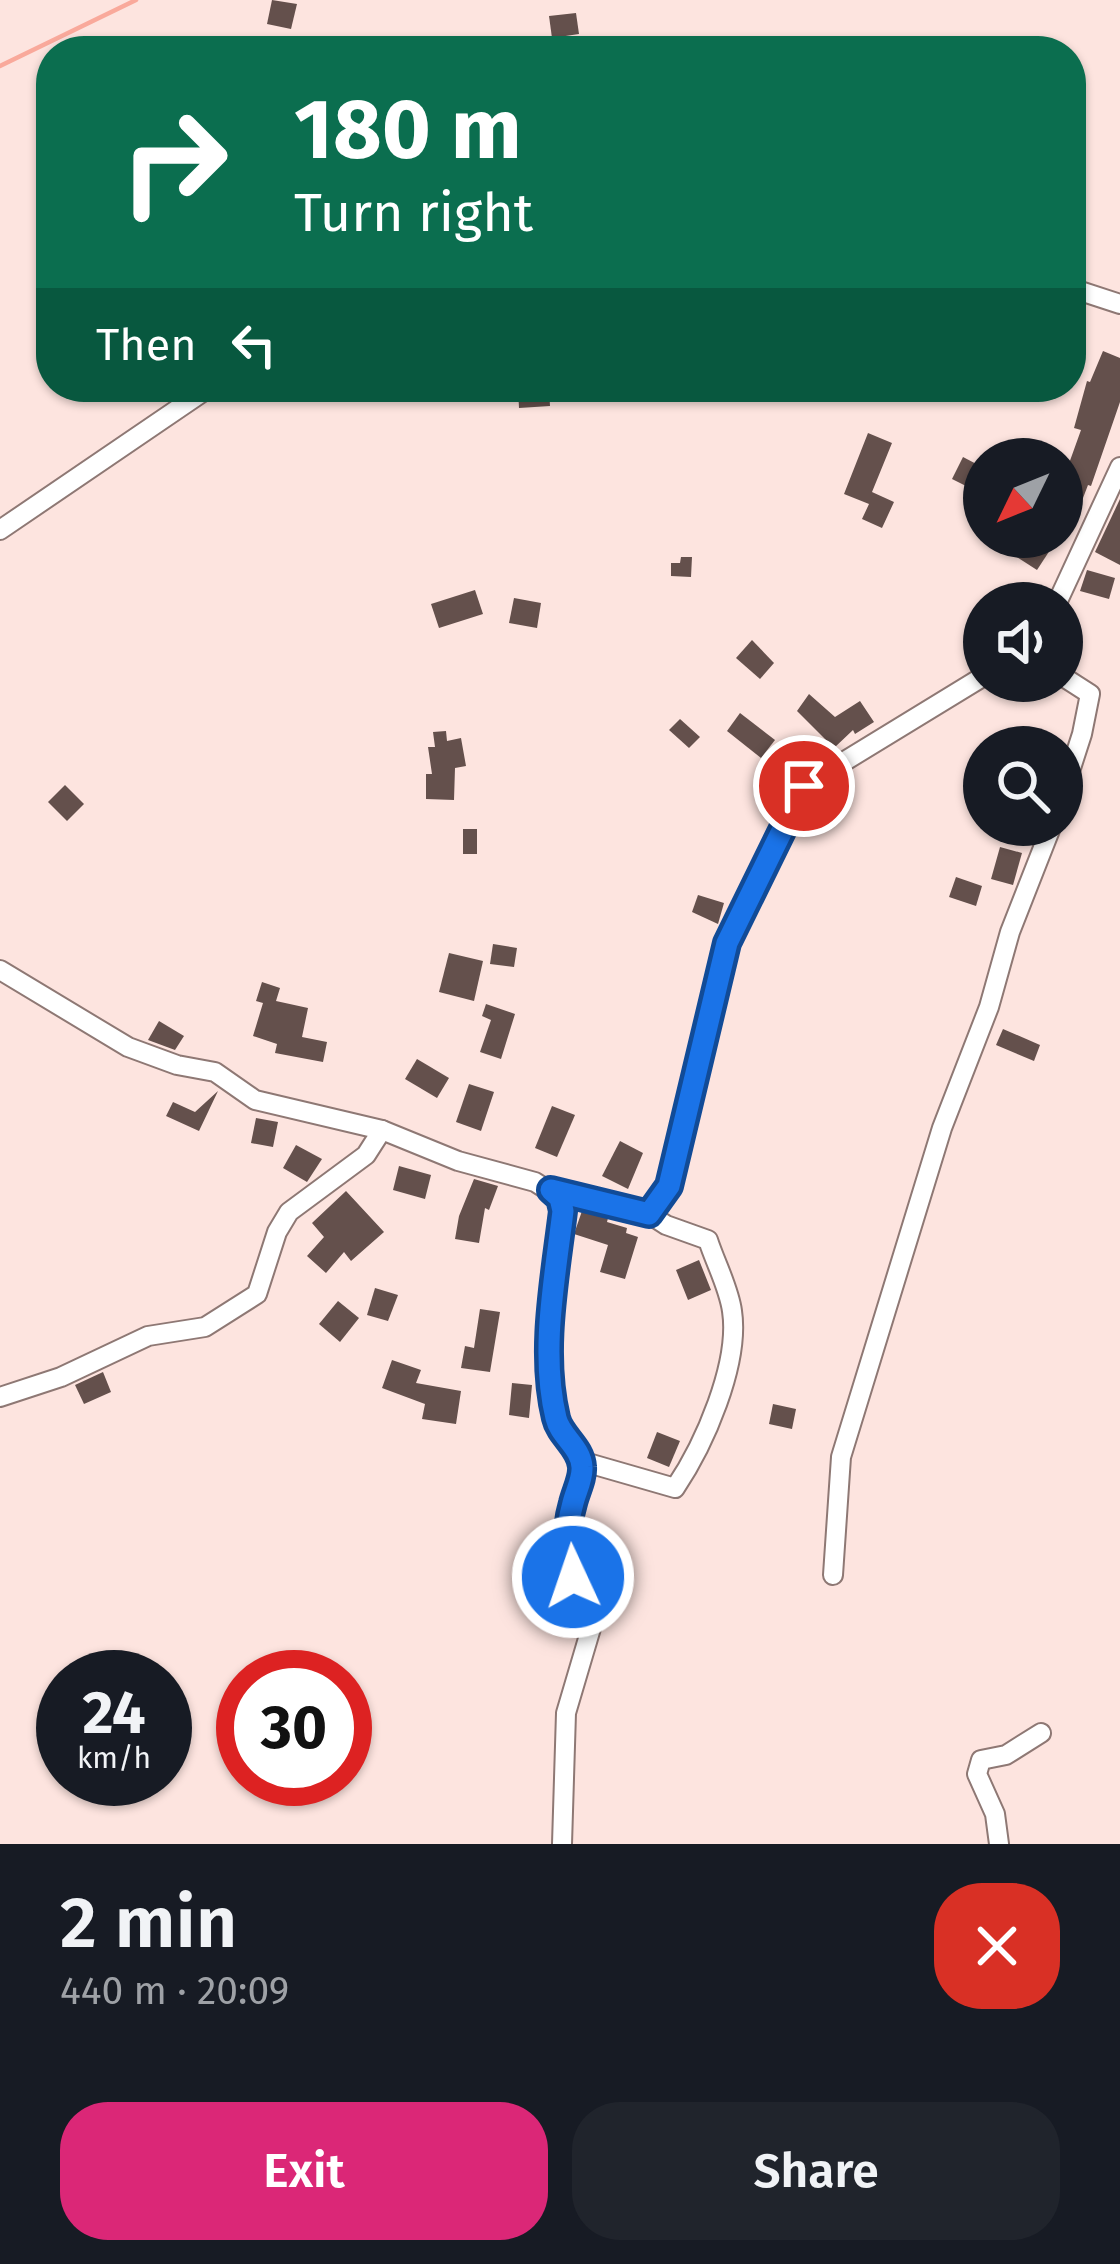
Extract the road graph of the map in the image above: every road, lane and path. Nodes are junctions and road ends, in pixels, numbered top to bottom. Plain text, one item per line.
1 (1086, 293) edge
2 (1120, 304) edge
3 (188, 402) edge
4 (1120, 467) edge
5 (0, 530) edge
6 (1067, 582) edge
7 (963, 689) edge
8 (1083, 690) edge
9 (1083, 729) edge
10 (1044, 846) edge
11 (0, 970) edge
12 (382, 1130) junction
13 (551, 1190) junction
14 (649, 1214) junction
15 (0, 1397) edge
16 (581, 1461) junction
17 (833, 1575) dead end
18 (1041, 1733) dead end
19 (562, 1844) edge
20 (999, 1844) edge

1 - 2 street
3 - 5 street
4 - 6 street
7 - 14 street
8 - 9 street
10 - 17 street
11 - 12 street
12 - 13 street
12 - 15 street
13 - 14 street
13 - 16 street
14 - 16 street
16 - 19 street
18 - 20 street

